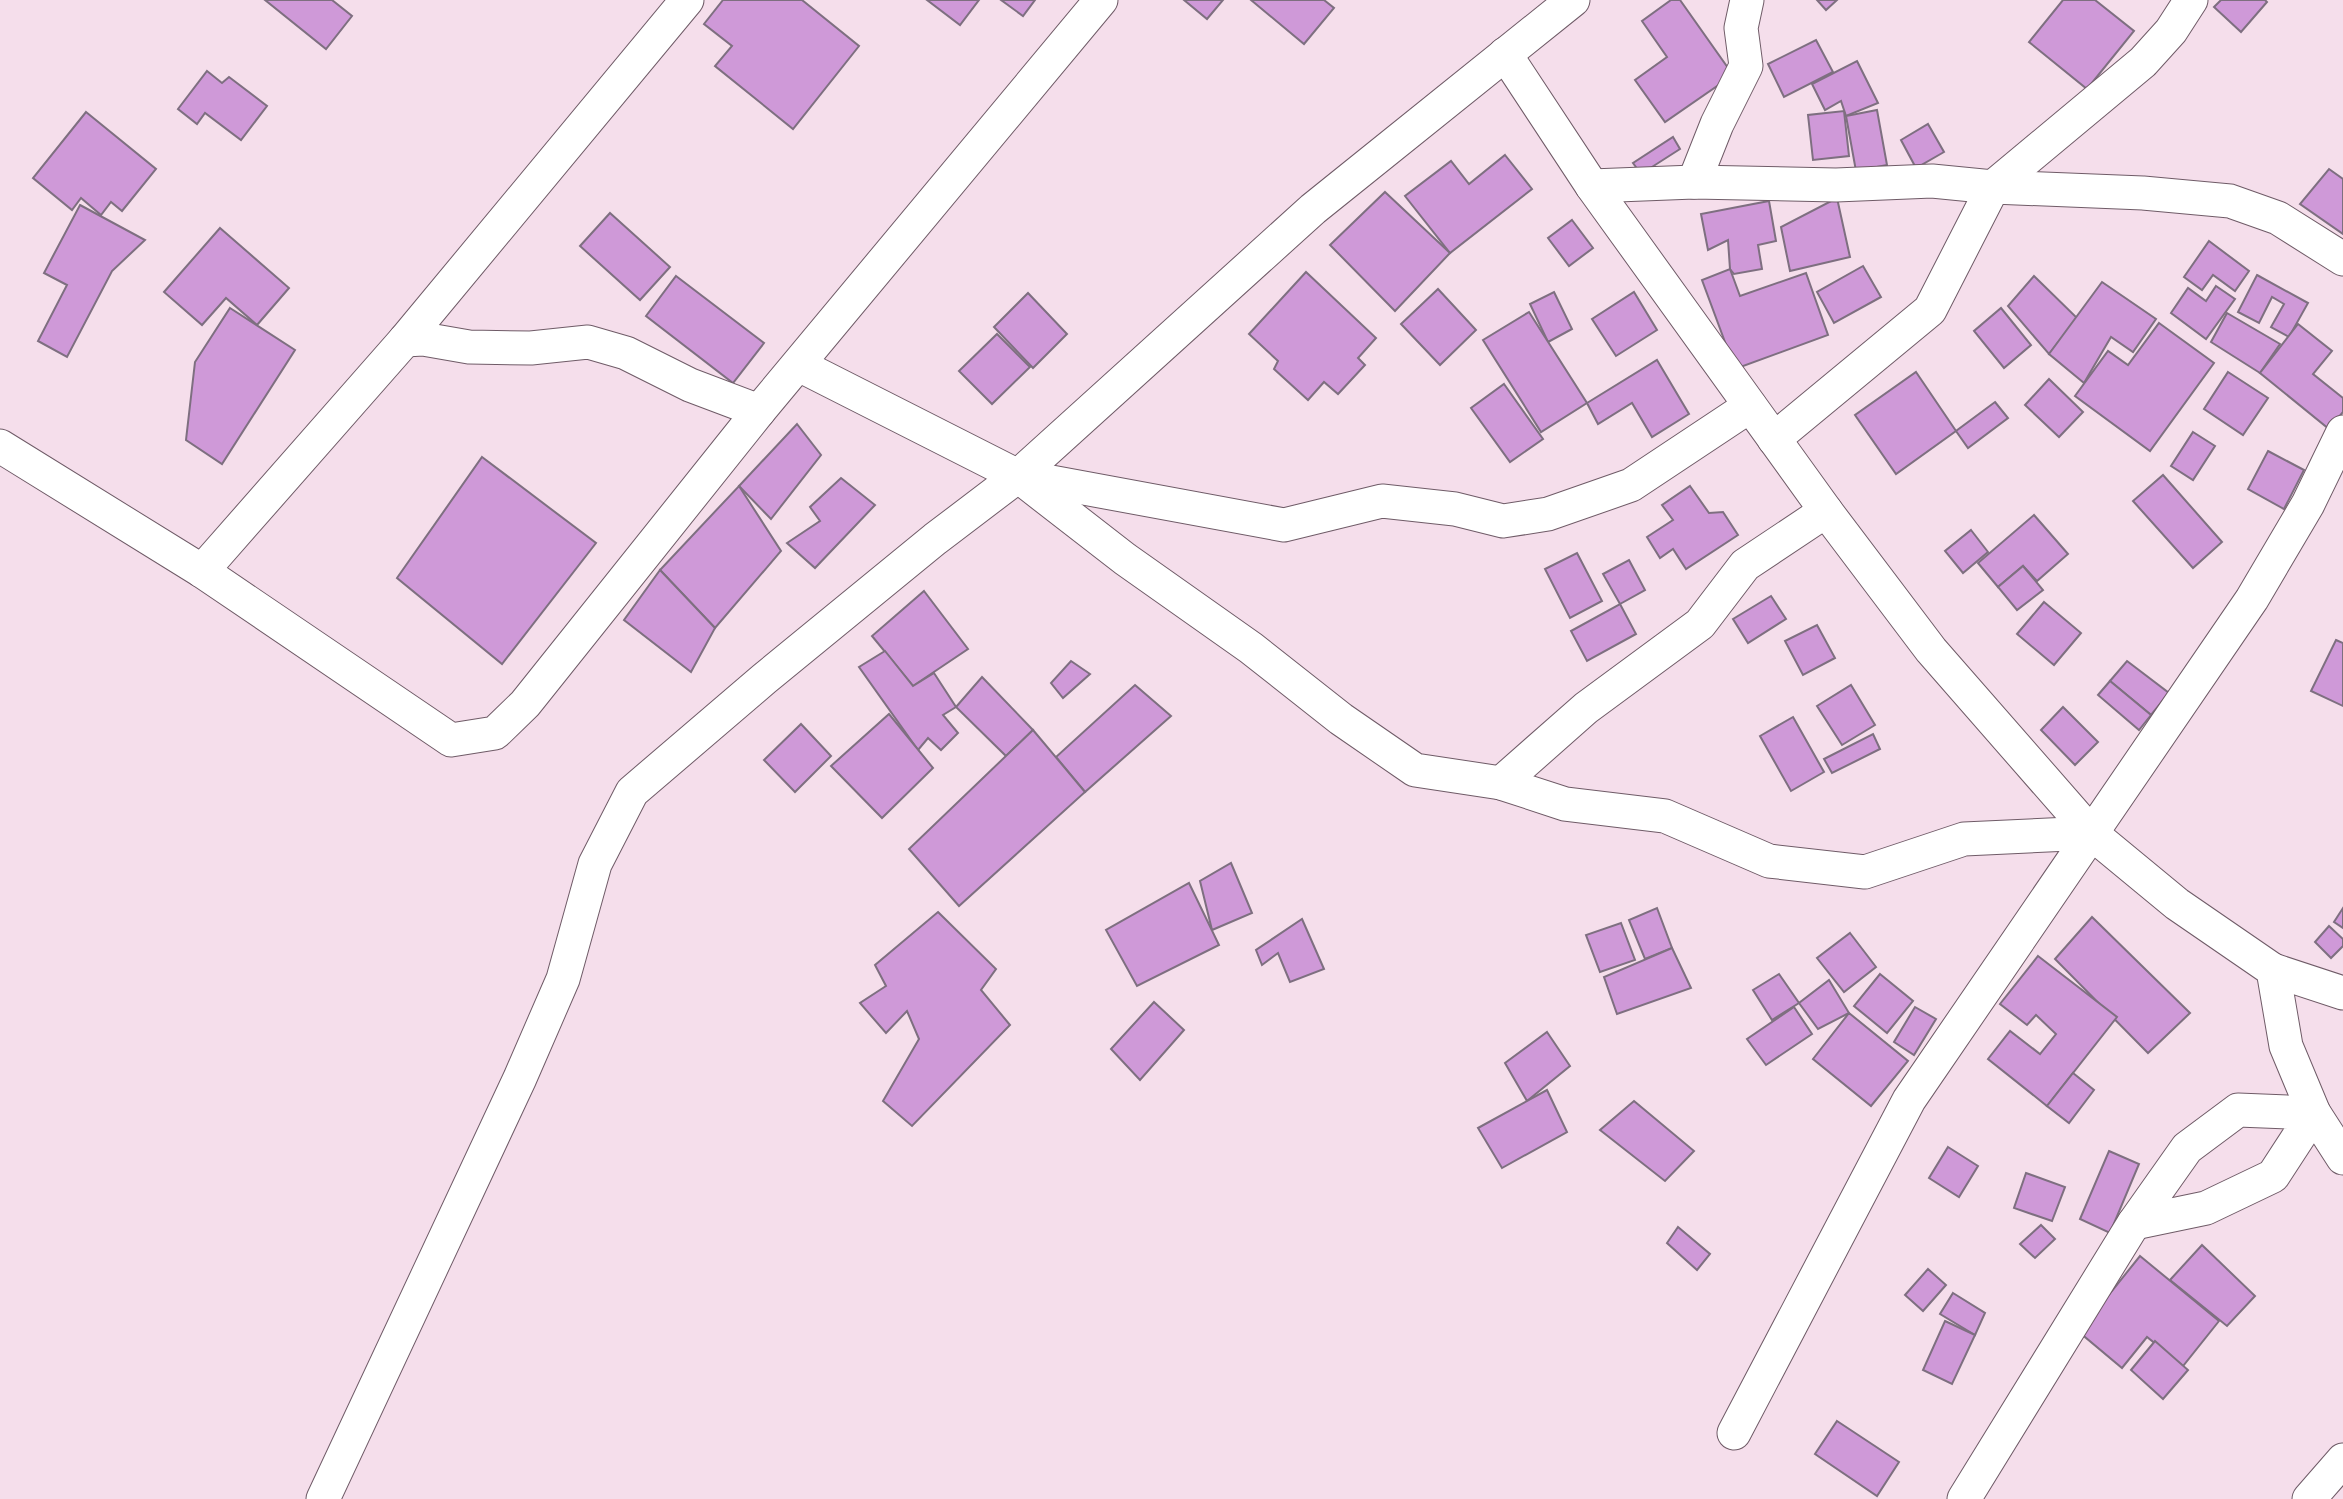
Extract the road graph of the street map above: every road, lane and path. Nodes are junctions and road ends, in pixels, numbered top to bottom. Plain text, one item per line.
1 (687, 0) edge
2 (1101, 0) edge
3 (1573, 0) edge
4 (1747, 0) edge
5 (2190, 0) edge
6 (1505, 54) junction
7 (1694, 182) junction
8 (1592, 186) junction
9 (1993, 187) junction
10 (2343, 259) edge
11 (405, 340) junction
12 (799, 365) junction
13 (1750, 406) junction
14 (759, 411) junction
15 (2343, 432) edge
16 (1774, 439) junction
17 (0, 446) edge
18 (1018, 476) junction
19 (1826, 511) junction
20 (202, 571) junction
21 (1501, 783) junction
22 (2091, 833) junction
23 (2273, 970) junction
24 (2343, 993) edge
25 (2314, 1113) junction
26 (2343, 1158) edge
27 (2134, 1223) junction
28 (1734, 1433) dead end
29 (2343, 1460) edge
30 (2314, 1498) edge
31 (323, 1499) edge
32 (1964, 1499) edge

1 - 11 street
2 - 12 street
3 - 6 street
4 - 7 street
5 - 9 street
6 - 8 street
6 - 18 street
7 - 8 street
7 - 9 street
8 - 13 street
9 - 10 street
9 - 16 street
11 - 14 street
11 - 20 street
12 - 14 street
12 - 18 street
13 - 16 street
13 - 18 street
14 - 20 street
15 - 22 street
16 - 19 street
17 - 20 street
18 - 21 street
18 - 31 street
19 - 21 street
19 - 22 street
21 - 22 street
22 - 23 street
22 - 28 street
23 - 24 street
23 - 25 street
25 - 26 street
25 - 27 street
25 - 27 street
27 - 32 street
29 - 30 street

